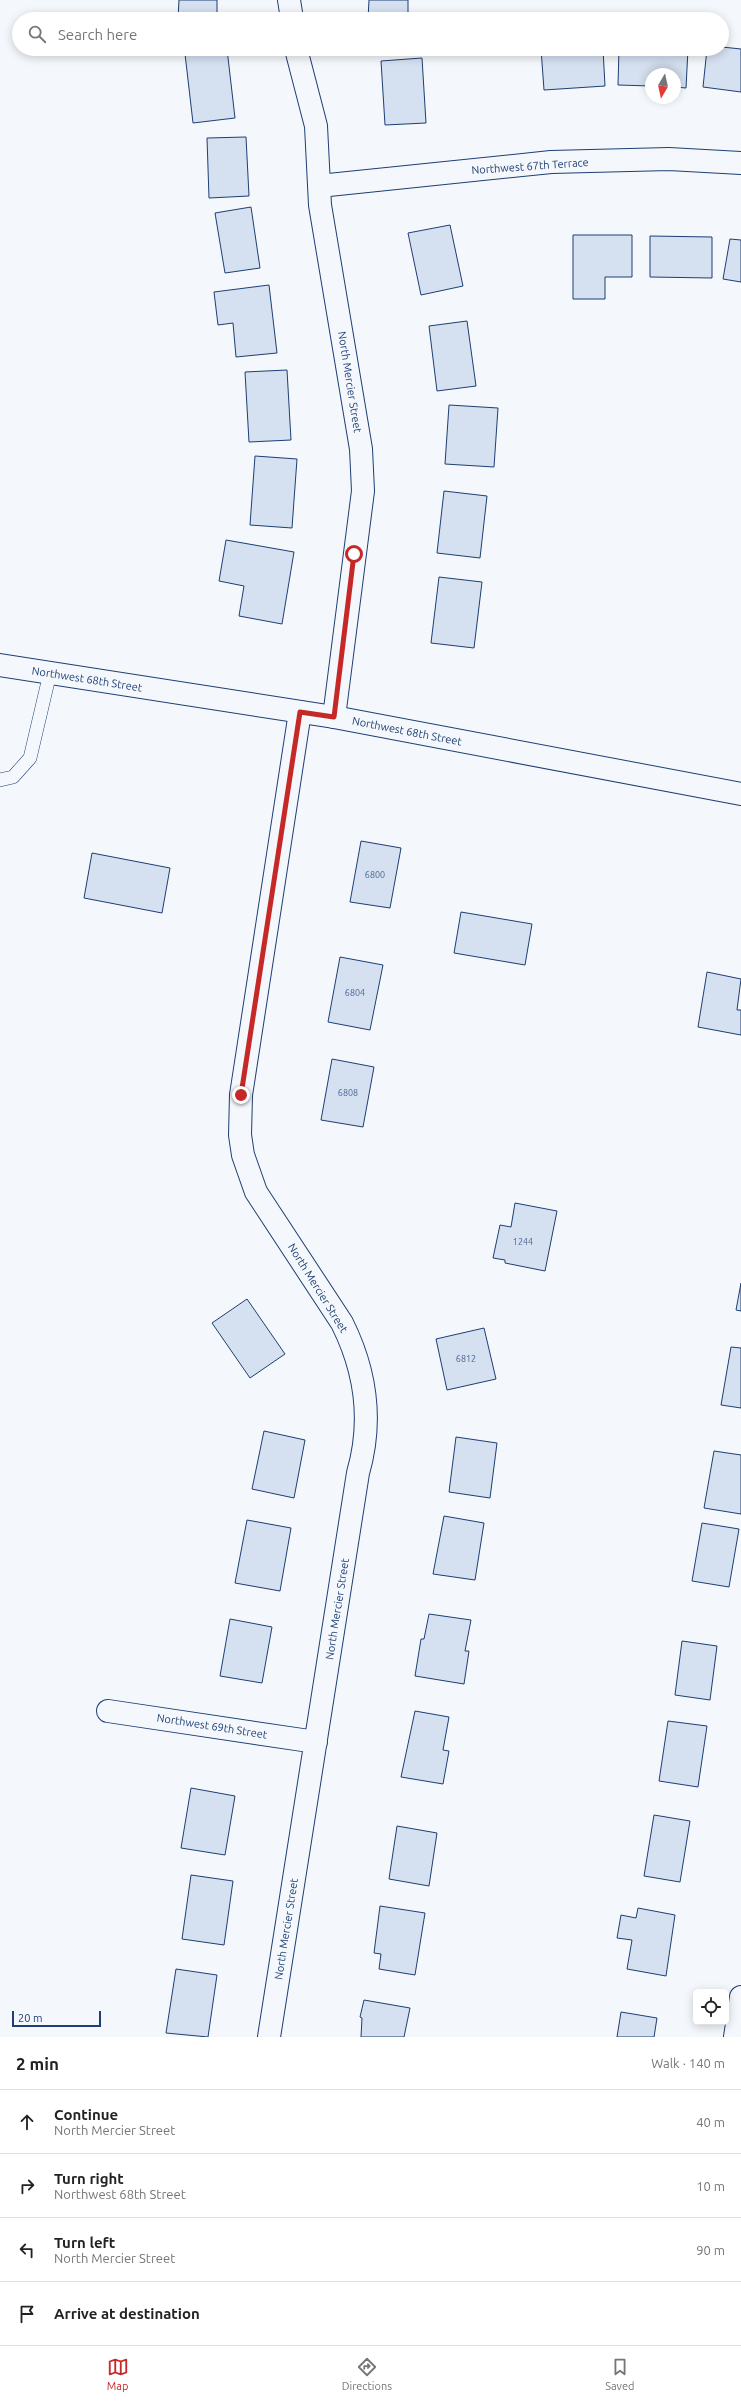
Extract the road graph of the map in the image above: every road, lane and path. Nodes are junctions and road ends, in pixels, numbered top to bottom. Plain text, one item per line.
1 (289, 0) edge
2 (291, 12) edge
3 (298, 56) edge
4 (741, 163) edge
5 (320, 186) junction
6 (0, 665) edge
7 (50, 673) junction
8 (300, 712) junction
9 (334, 717) junction
10 (0, 780) edge
11 (741, 794) edge
12 (108, 1711) dead end
13 (316, 1742) junction
14 (741, 1996) edge
15 (269, 2037) edge
16 (734, 2037) edge

1 - 2 street
3 - 5 street, North Mercier Street
4 - 5 street, Northwest 67th Terrace
5 - 9 street, North Mercier Street
6 - 7 street, Northwest 68th Street
7 - 8 street, Northwest 68th Street
7 - 10 lane
8 - 9 street, Northwest 68th Street
8 - 13 street, North Mercier Street
9 - 11 street, Northwest 68th Street
12 - 13 street, Northwest 69th Street
13 - 15 street, North Mercier Street
14 - 16 street

